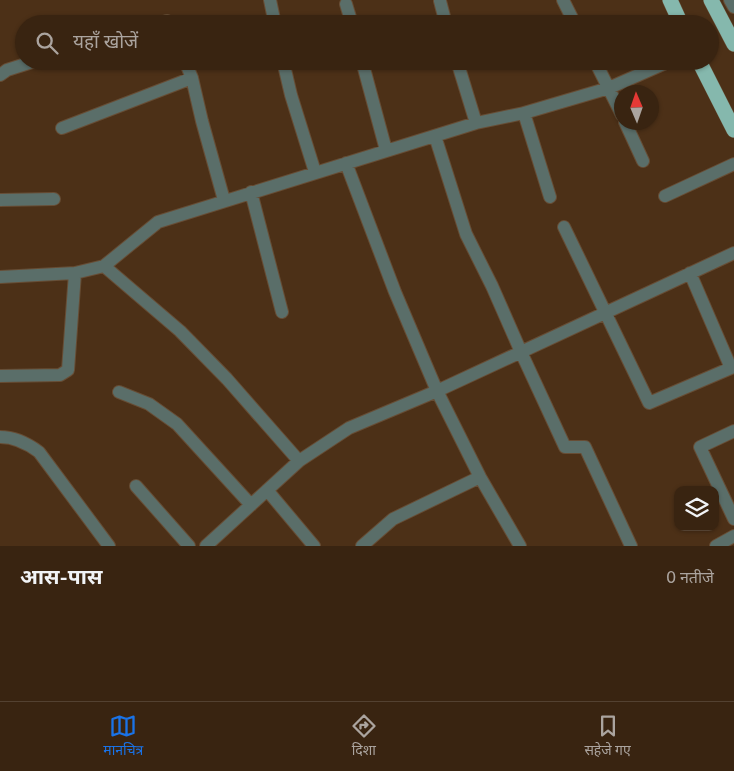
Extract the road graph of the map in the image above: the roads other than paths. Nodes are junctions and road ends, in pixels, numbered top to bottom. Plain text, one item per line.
1 (270, 0) edge
2 (563, 0) edge
3 (670, 0) edge
4 (711, 0) edge
5 (730, 0) edge
6 (440, 1) dead end
7 (346, 4) dead end
8 (734, 7) edge
9 (273, 15) edge
10 (349, 15) edge
11 (444, 15) edge
12 (571, 15) edge
13 (677, 15) edge
14 (719, 15) edge
15 (719, 15) edge
16 (734, 44) edge
17 (15, 67) edge
18 (189, 70) edge
19 (285, 70) edge
20 (364, 70) edge
21 (461, 70) edge
22 (600, 70) edge
23 (650, 70) edge
24 (704, 70) edge
25 (0, 75) edge
26 (192, 78) junction
27 (609, 88) junction
28 (614, 98) edge
29 (524, 113) junction
30 (476, 123) junction
31 (62, 128) dead end
32 (629, 130) edge
33 (734, 130) edge
34 (435, 136) junction
35 (386, 150) junction
36 (643, 161) dead end
37 (346, 163) junction
38 (734, 164) edge
39 (315, 172) junction
40 (251, 192) junction
41 (665, 196) dead end
42 (550, 197) dead end
43 (54, 199) dead end
44 (0, 200) edge
45 (224, 200) junction
46 (564, 227) dead end
47 (734, 253) edge
48 (104, 266) junction
49 (75, 273) junction
50 (690, 273) junction
51 (0, 277) edge
52 (282, 312) dead end
53 (604, 313) junction
54 (521, 352) junction
55 (0, 376) edge
56 (436, 391) junction
57 (119, 392) dead end
58 (734, 431) edge
59 (0, 437) edge
60 (299, 461) junction
61 (480, 477) junction
62 (136, 486) dead end
63 (267, 490) junction
64 (251, 505) junction
65 (734, 519) edge
66 (734, 536) edge
67 (109, 546) edge
68 (189, 546) edge
69 (206, 546) edge
70 (314, 546) edge
71 (362, 546) edge
72 (520, 546) edge
73 (631, 546) edge
74 (716, 546) edge

1 - 9 street
2 - 12 street
3 - 13 highway
4 - 14 highway
5 - 8 street
6 - 11 street
7 - 10 street
15 - 16 highway
17 - 25 street
18 - 26 street
19 - 39 street
20 - 35 street
21 - 30 street
22 - 27 street
23 - 27 street
24 - 33 highway
26 - 31 street
26 - 45 street
27 - 28 street
27 - 29 street
29 - 30 street
29 - 42 street
30 - 34 street
32 - 36 street
34 - 35 street
34 - 54 street
35 - 37 street
37 - 39 street
37 - 56 street
38 - 41 street
39 - 40 street
40 - 45 street
40 - 52 street
43 - 44 street
45 - 48 street
46 - 53 street
47 - 50 street
48 - 49 street
48 - 60 street
49 - 51 street
49 - 55 street
50 - 53 street
50 - 53 street
53 - 54 street
54 - 56 street
54 - 73 street
56 - 60 street
56 - 61 street
57 - 64 street
58 - 65 street
59 - 67 street
60 - 63 street
61 - 71 street
61 - 72 street
62 - 68 street
63 - 64 street
63 - 70 street
64 - 69 street
66 - 74 street

